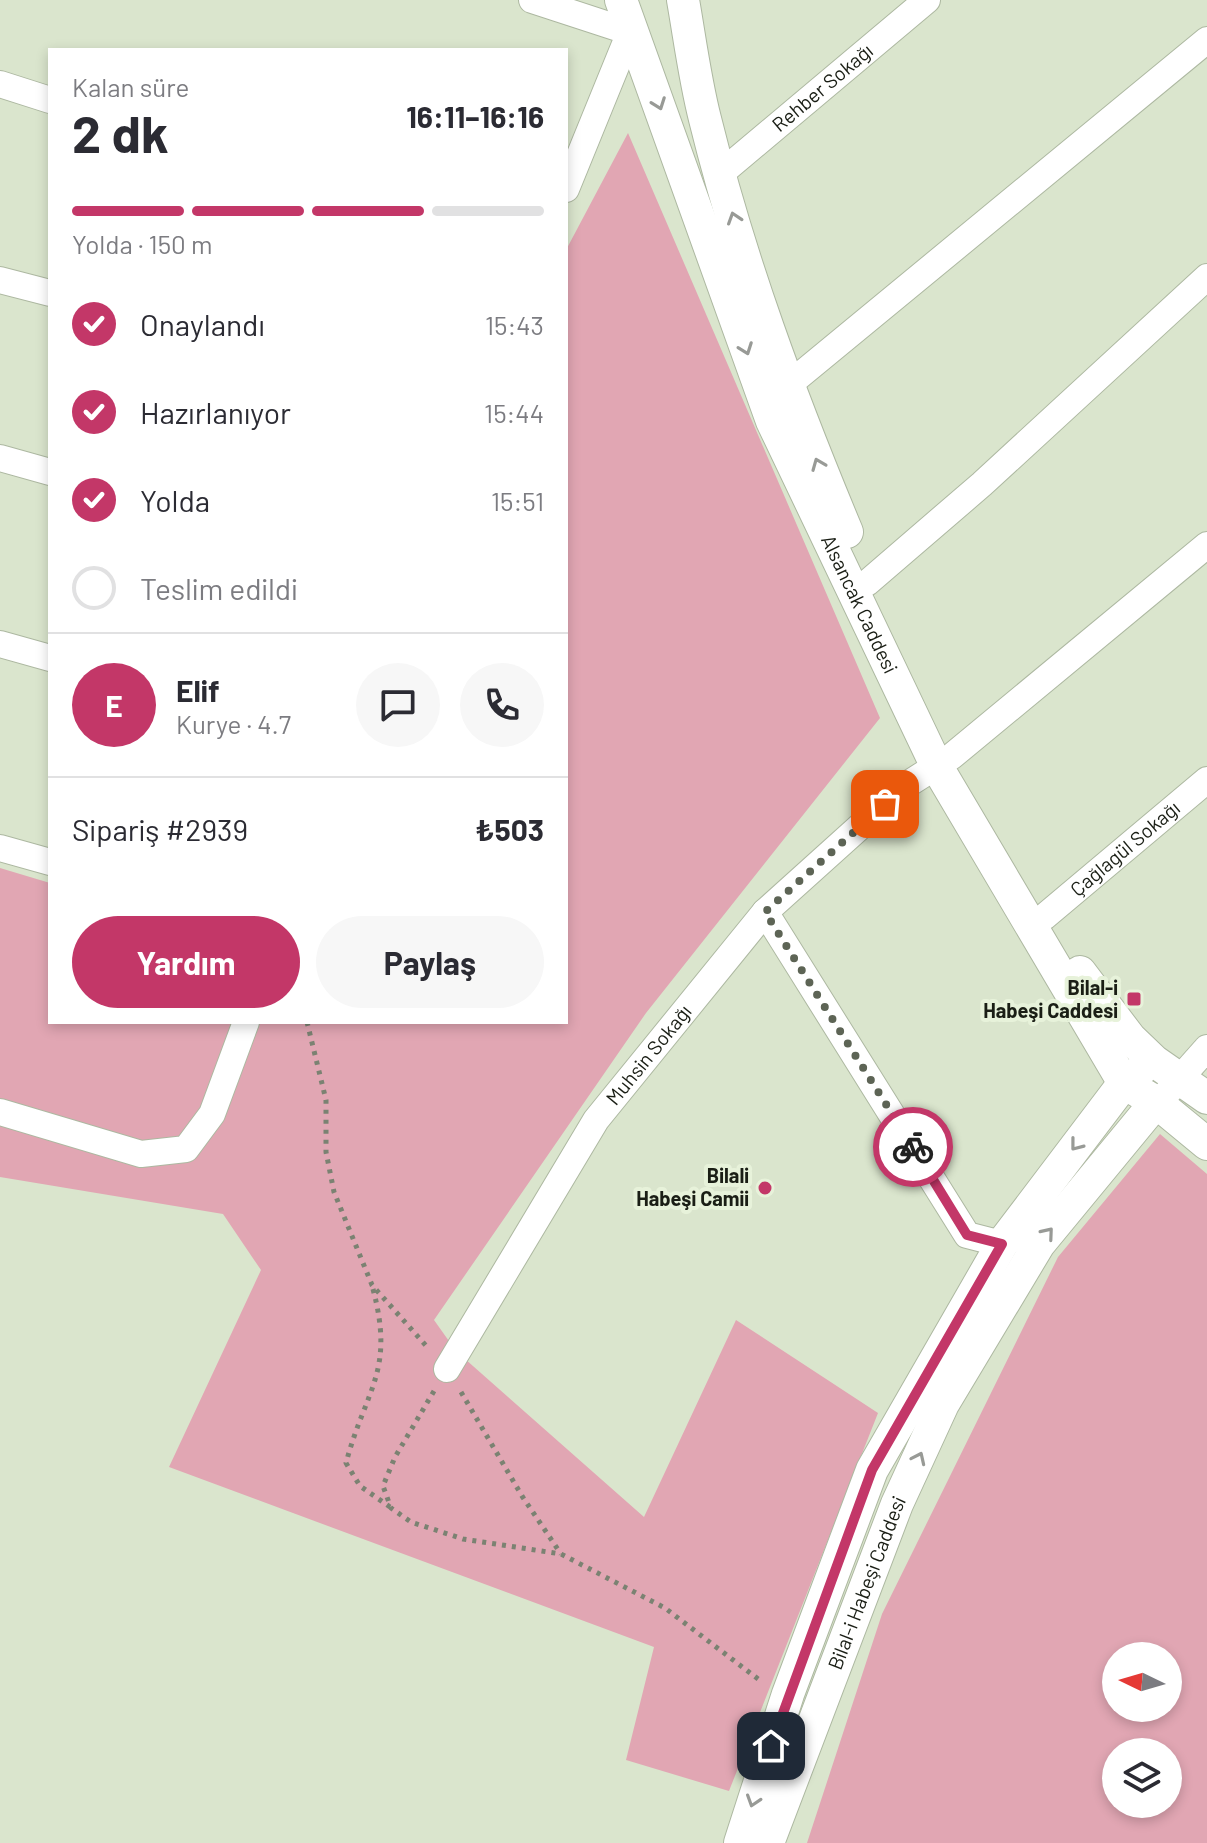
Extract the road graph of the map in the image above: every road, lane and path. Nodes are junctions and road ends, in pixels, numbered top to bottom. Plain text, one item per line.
1 (532, 0) edge
2 (621, 0) edge
3 (683, 0) edge
4 (927, 0) edge
5 (630, 32) junction
6 (1207, 40) edge
7 (0, 84) edge
8 (48, 99) edge
9 (720, 174) junction
10 (568, 184) edge
11 (1207, 277) edge
12 (0, 280) edge
13 (48, 292) edge
14 (787, 386) junction
15 (0, 458) edge
16 (48, 471) edge
17 (1207, 545) edge
18 (867, 583) junction
19 (0, 644) edge
20 (48, 657) edge
21 (944, 760) junction
22 (1207, 780) edge
23 (0, 848) edge
24 (48, 861) edge
25 (765, 912) junction
26 (1044, 917) junction
27 (245, 1024) edge
28 (307, 1024) edge
29 (1207, 1048) edge
30 (1154, 1061) junction
31 (1124, 1083) junction
32 (1195, 1089) edge
33 (1156, 1102) junction
34 (0, 1112) edge
35 (1207, 1144) edge
36 (1002, 1244) junction
37 (372, 1285) junction
38 (447, 1369) junction
39 (391, 1508) junction
40 (561, 1554) junction
41 (788, 1694) junction
42 (740, 1843) edge
43 (768, 1843) edge

1 - 5 street
2 - 5 street, Alsancak Caddesi
3 - 9 street, Alsancak Caddesi
4 - 9 street, Rehber Sokağı
5 - 10 street
5 -> 21 street, Alsancak Caddesi
6 - 14 street
7 - 8 street
14 -> 9 street, Alsancak Caddesi
11 - 18 street
12 - 13 street
18 -> 14 street, Alsancak Caddesi
15 - 16 street
17 - 21 street, Muhsin Sokağı
18 - 21 street, Alsancak Caddesi
19 - 20 street
21 - 25 street, Muhsin Sokağı
21 - 26 street, Alsancak Caddesi
21 - 31 street, Alsancak Caddesi
22 - 26 street, Çağlagül Sokağı
23 - 24 street
25 - 36 street
25 - 38 street, Muhsin Sokağı
26 - 30 street, Alsancak Caddesi
27 - 34 street
28 - 37 path
29 - 32 street
30 - 31 street, Bilal-i Habeşi Caddesi
30 - 32 street, Alsancak Caddesi
31 - 33 street, Alsancak Caddesi
31 -> 36 street, Bilal-i Habeşi Caddesi
32 - 33 street
33 - 35 street, Alsancak Caddesi
43 -> 33 street, Bilal-i Habeşi Caddesi
36 - 41 street, Bilal-i Habeşi Caddesi
37 - 38 path
37 - 39 path
38 - 39 path
38 - 40 path
39 - 40 path
40 - 41 path
41 -> 42 street, Bilal-i Habeşi Caddesi

